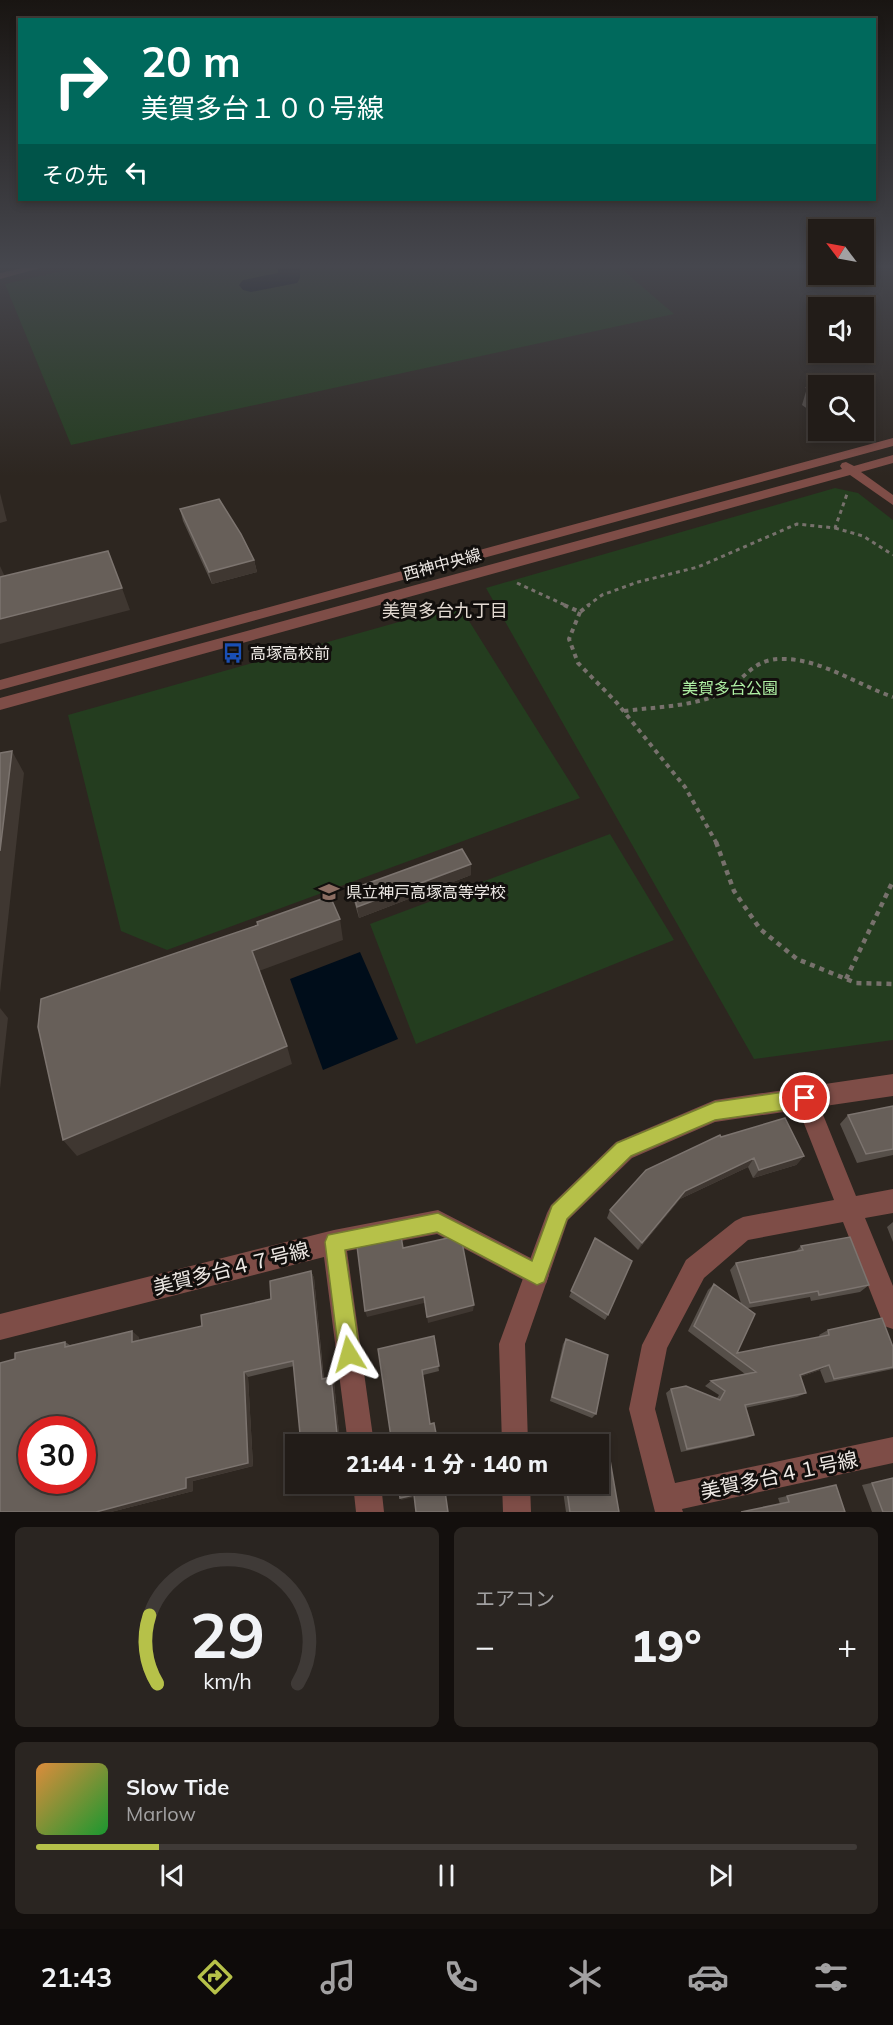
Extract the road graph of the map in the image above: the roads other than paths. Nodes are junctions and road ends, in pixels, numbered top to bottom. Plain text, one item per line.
1 (893, 442) edge
2 (835, 458) junction
3 (893, 459) edge
4 (852, 470) junction
5 (893, 501) edge
6 (0, 685) edge
7 (0, 704) edge
8 (893, 1085) edge
9 (805, 1098) junction
10 (893, 1201) edge
11 (850, 1208) junction
12 (334, 1242) junction
13 (537, 1275) junction
14 (893, 1317) edge
15 (0, 1327) edge
16 (360, 1434) edge
17 (515, 1434) edge
18 (893, 1450) edge
19 (367, 1494) edge
20 (516, 1494) edge
21 (667, 1506) edge
22 (370, 1512) edge
23 (517, 1512) edge

1 - 2 street, 西神中央線
2 - 4 street
2 - 6 street, 西神中央線
3 - 4 street, 西神中央線
4 - 5 street
4 - 7 street, 西神中央線
8 - 9 street
9 - 11 street
9 - 13 street
10 - 11 street
11 - 14 street
11 - 21 street
12 - 13 street, 美賀多台４７号線
12 - 15 street, 美賀多台４７号線
12 - 16 street
13 - 17 street
18 - 21 street, 美賀多台４１号線
19 - 22 street
20 - 23 street

